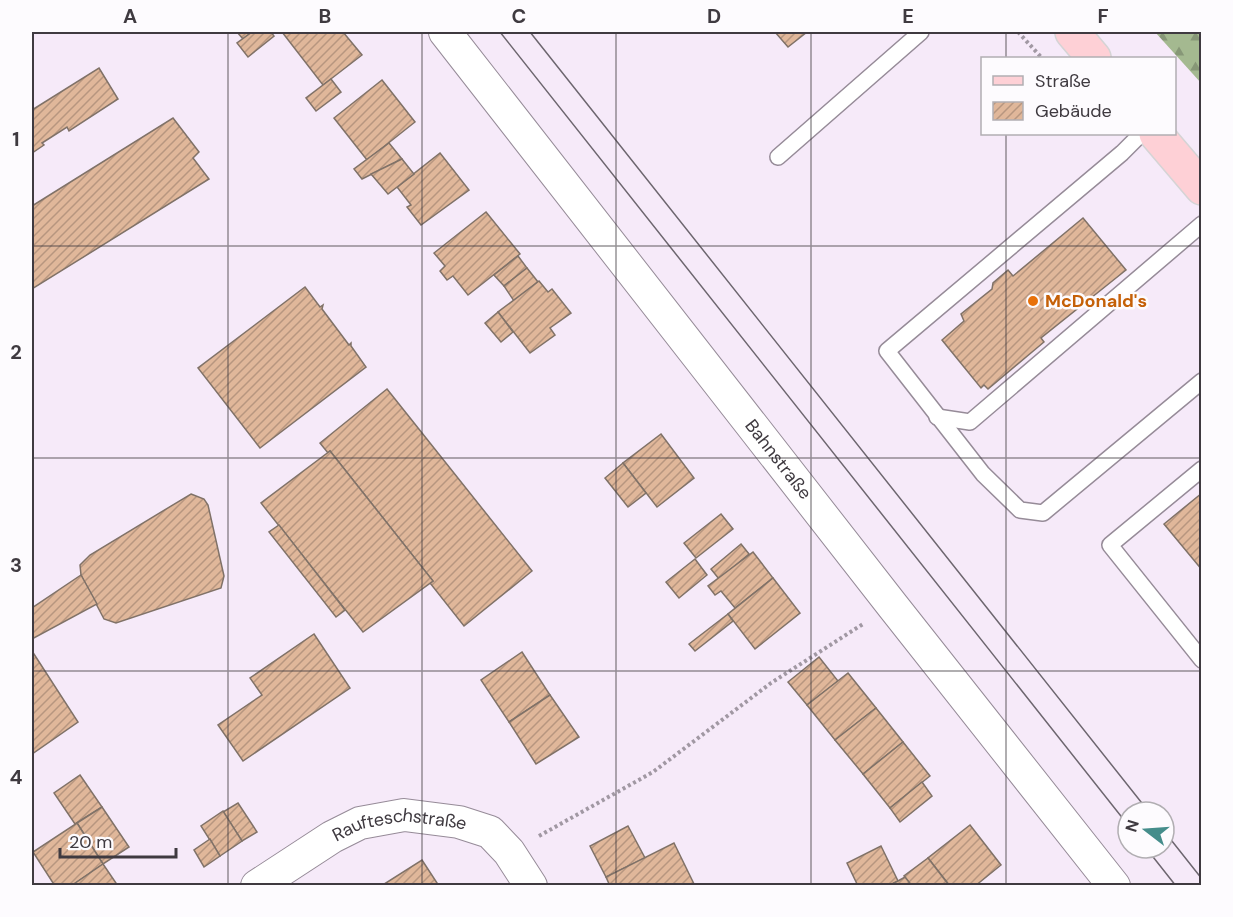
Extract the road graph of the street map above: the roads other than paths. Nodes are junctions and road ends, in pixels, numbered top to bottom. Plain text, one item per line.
1 (445, 32) edge
2 (921, 32) edge
3 (1072, 32) edge
4 (1093, 57) edge
5 (1140, 135) edge
6 (1157, 135) edge
7 (778, 157) dead end
8 (1202, 188) edge
9 (1202, 224) edge
10 (1202, 381) edge
11 (937, 417) junction
12 (1202, 469) edge
13 (1202, 660) edge
14 (257, 885) edge
15 (531, 885) edge
16 (1114, 885) edge

1 - 16 street, Bahnstraße
2 - 7 lane
3 - 4 main road
5 - 11 lane
6 - 8 main road
9 - 11 lane
10 - 11 lane
12 - 13 lane
14 - 15 street, Raufteschstraße

